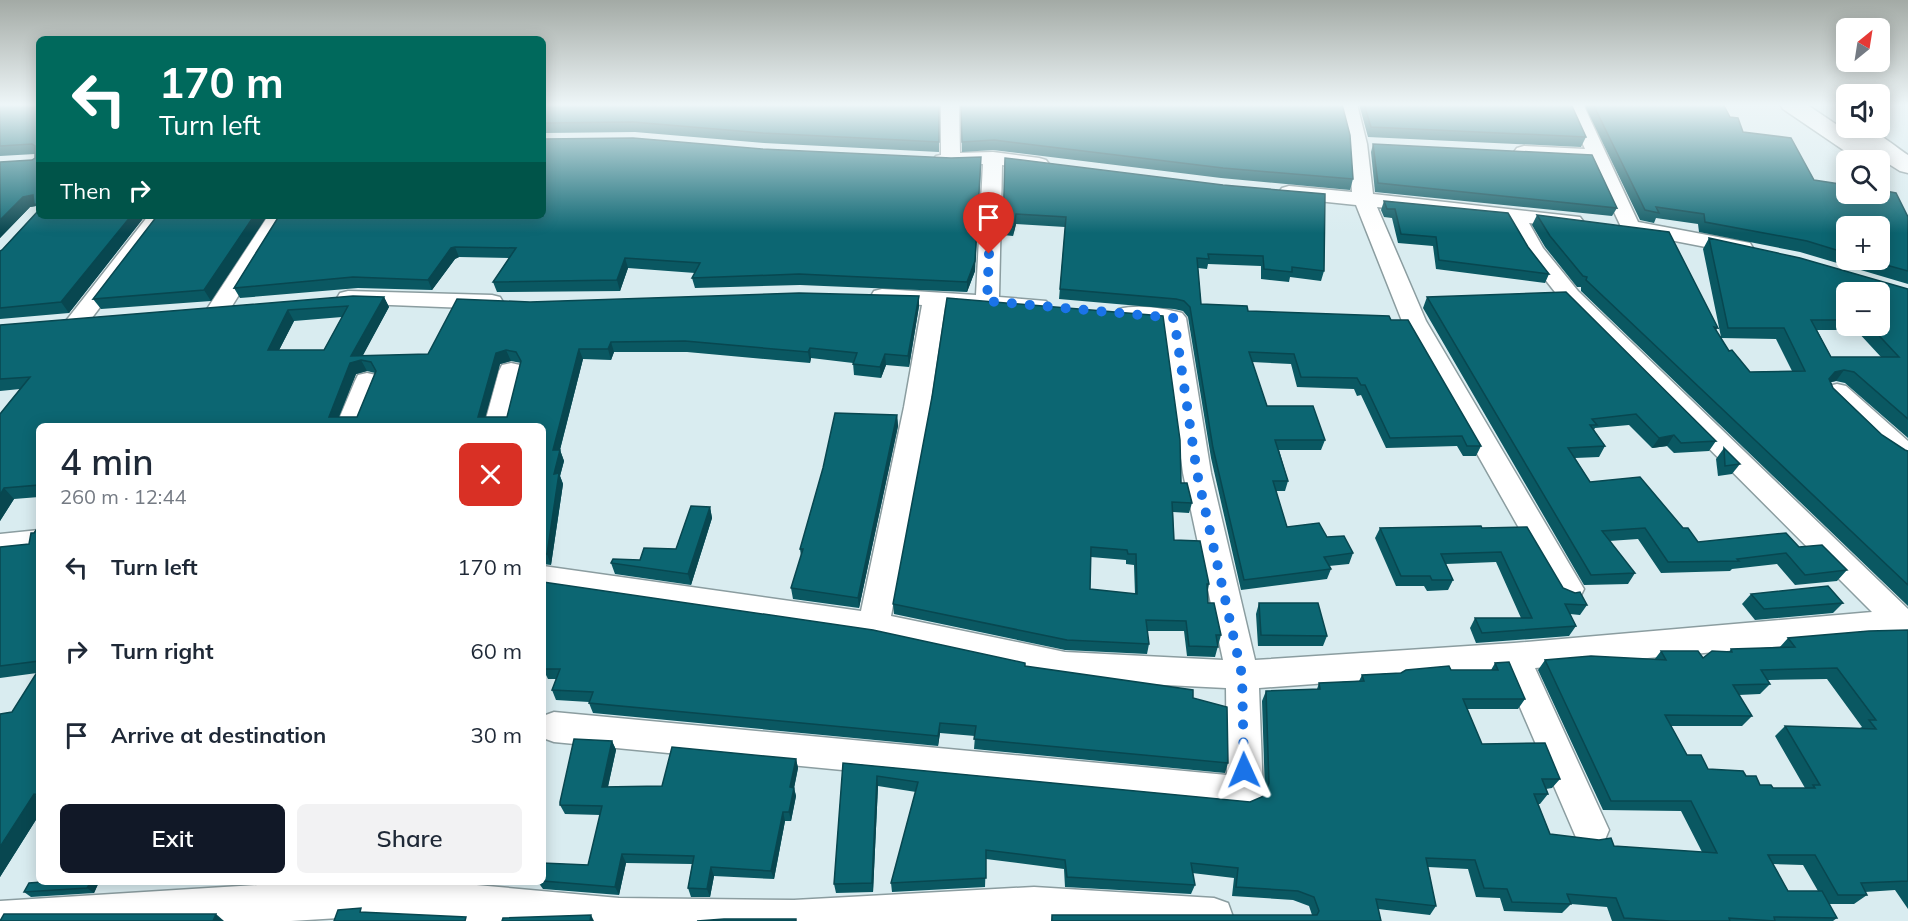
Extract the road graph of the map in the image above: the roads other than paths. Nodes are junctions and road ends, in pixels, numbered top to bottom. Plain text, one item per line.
1 (951, 147) edge
2 (1358, 147) edge
3 (1592, 147) edge
4 (1879, 147) edge
5 (1508, 151) edge
6 (1595, 154) junction
7 (993, 158) junction
8 (927, 159) edge
9 (951, 160) junction
10 (1061, 166) edge
11 (1908, 166) edge
12 (1890, 172) edge
13 (1908, 185) edge
14 (1268, 190) edge
15 (1363, 198) junction
16 (1514, 214) junction
17 (156, 219) edge
18 (276, 219) edge
19 (1630, 227) junction
20 (1759, 252) edge
21 (856, 296) edge
22 (935, 298) junction
23 (324, 300) edge
24 (987, 301) junction
25 (511, 303) edge
26 (242, 307) edge
27 (1057, 308) edge
28 (219, 309) junction
29 (196, 311) edge
30 (1104, 312) edge
31 (101, 320) edge
32 (511, 370) dead end
33 (367, 381) dead end
34 (1836, 391) edge
35 (350, 423) edge
36 (498, 423) edge
37 (1902, 445) edge
38 (36, 541) edge
39 (0, 545) edge
40 (546, 578) edge
41 (1569, 590) edge
42 (1904, 622) edge
43 (874, 625) junction
44 (1514, 656) junction
45 (1242, 675) junction
46 (554, 727) dead end
47 (1591, 830) dead end
48 (1035, 914) edge
49 (1246, 918) edge
50 (0, 920) edge

1 - 9 street
2 - 15 street
3 - 6 street
4 - 11 main road
5 - 6 street
6 - 19 street
7 - 9 street
7 - 10 street
7 - 24 street
8 - 9 street
12 - 13 main road
14 - 15 street
15 - 16 street
15 - 41 street
16 - 19 street
16 - 42 street
17 - 31 street
18 - 28 street
19 - 20 street
21 - 22 street
22 - 24 street
22 - 43 street
23 - 25 street
24 - 27 street
26 - 28 street
28 - 29 street
30 - 45 street
32 - 36 street
33 - 35 street
34 - 37 street
38 - 39 street
40 - 43 street
42 - 44 street
43 - 45 street
44 - 45 street
44 - 47 street
45 - 46 street
48 - 49 street
48 - 50 street

